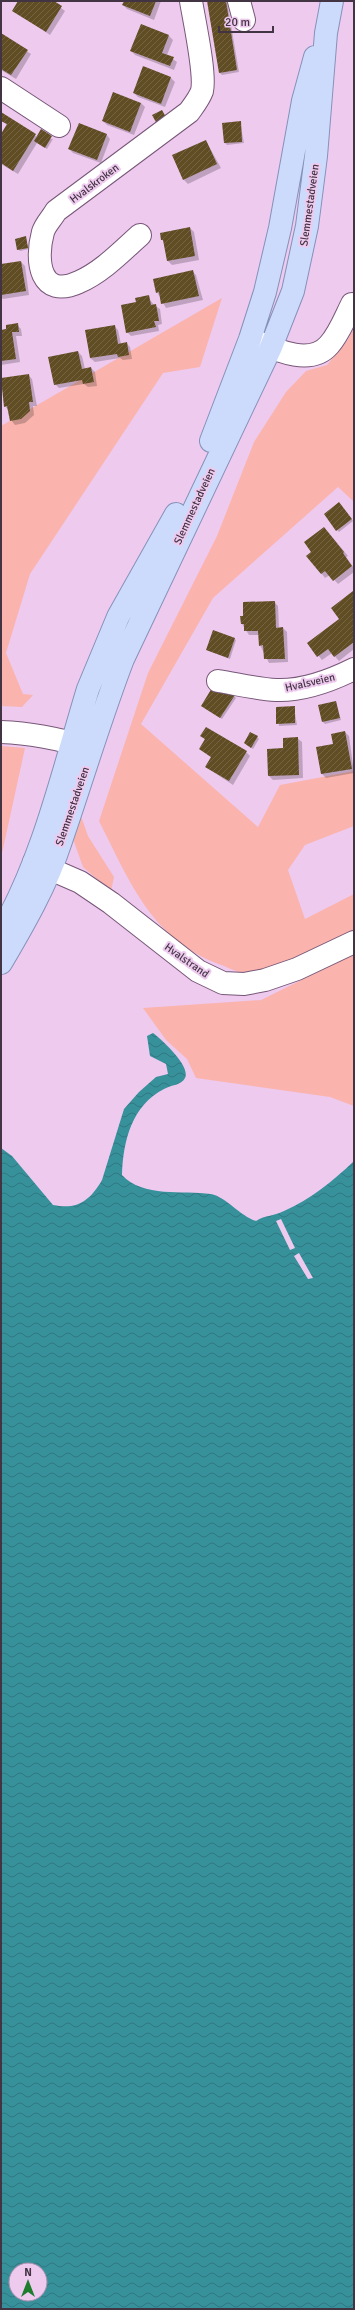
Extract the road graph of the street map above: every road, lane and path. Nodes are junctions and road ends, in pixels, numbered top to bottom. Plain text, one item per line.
1 (191, 1) edge
2 (332, 1) edge
3 (326, 33) junction
4 (1, 88) edge
5 (59, 126) dead end
6 (140, 235) dead end
7 (353, 302) edge
8 (250, 339) junction
9 (271, 347) junction
10 (354, 669) edge
11 (218, 681) dead end
12 (1, 732) edge
13 (82, 745) junction
14 (42, 866) junction
15 (1, 932) edge
16 (354, 942) edge
17 (1, 963) edge

1 - 6 street, Hvalskroken
2 - 3 main road, Slemmestadveien
3 - 8 main road, Slemmestadveien
3 - 9 main road, Slemmestadveien
4 - 5 street
7 - 9 street
8 - 9 street
8 - 13 main road, Slemmestadveien
9 - 13 main road, Slemmestadveien
10 - 11 street, Hvalsveien
12 - 13 street
13 - 14 main road, Slemmestadveien
14 - 15 main road, Slemmestadveien
14 - 16 street, Hvalstrand
14 - 17 main road, Slemmestadveien

